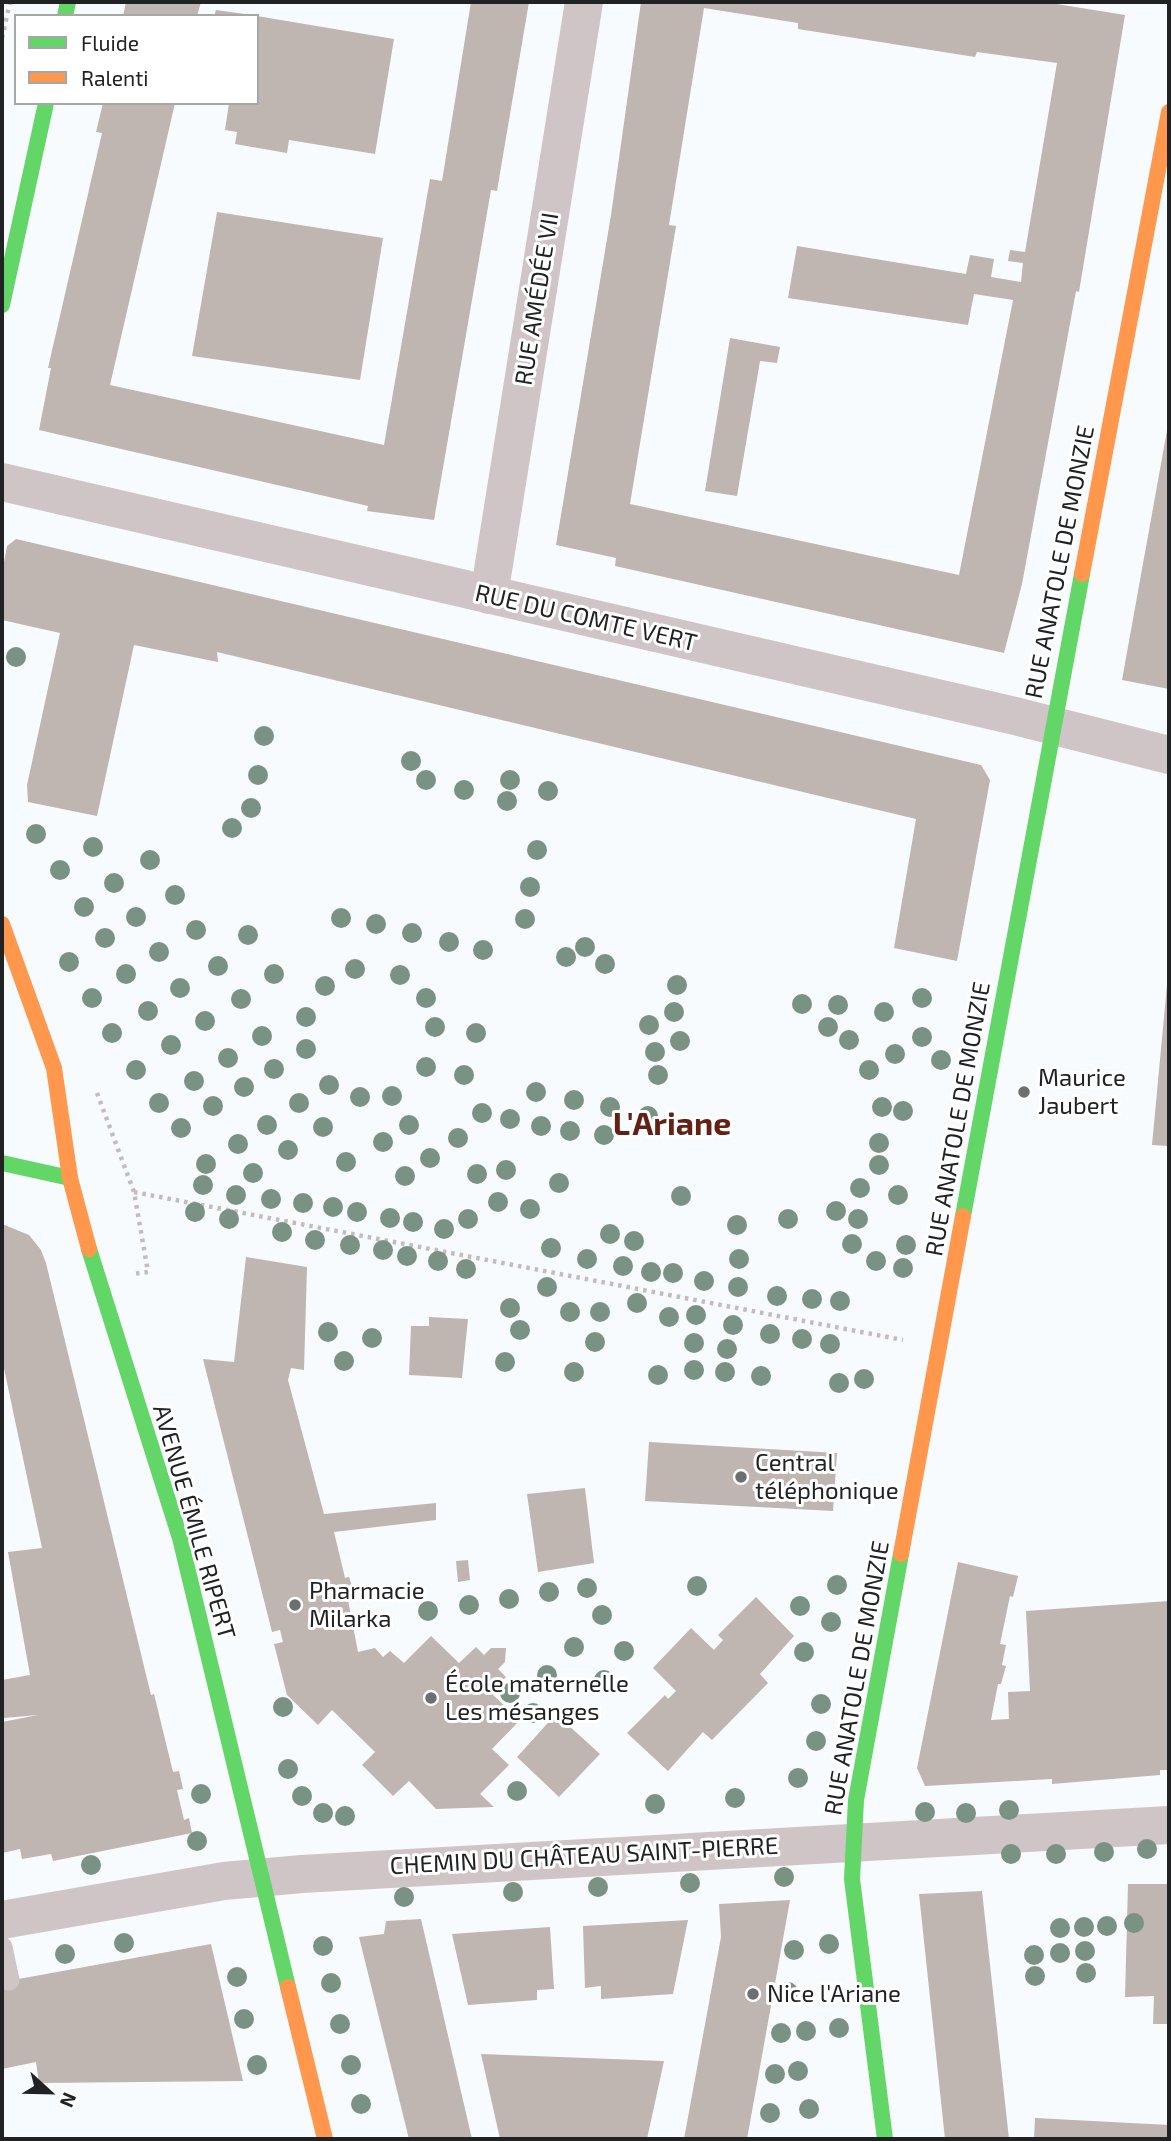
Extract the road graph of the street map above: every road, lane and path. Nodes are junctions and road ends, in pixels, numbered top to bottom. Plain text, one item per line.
1 (10, 2) edge
2 (584, 2) edge
3 (2, 38) edge
4 (46, 105) edge
5 (1169, 112) edge
6 (2, 305) edge
7 (2, 482) edge
8 (489, 596) junction
9 (1052, 726) junction
10 (1169, 755) edge
11 (2, 924) edge
12 (94, 1084) dead end
13 (2, 1163) edge
14 (70, 1178) junction
15 (134, 1192) junction
16 (97, 1279) junction
17 (908, 1328) dead end
18 (1169, 1825) edge
19 (853, 1843) junction
20 (262, 1877) junction
21 (2, 1920) edge
22 (2, 1947) edge
23 (9, 1980) dead end
24 (325, 2139) edge
25 (885, 2139) edge

1 - 3 path
2 - 8 street, RUE AMÉDÉE VII
4 - 6 street
5 - 9 street, RUE ANATOLE DE MONZIE
7 - 8 street, RUE DU COMTE VERT
8 - 9 street, RUE DU COMTE VERT
9 - 10 street, RUE DU COMTE VERT
9 - 19 street, RUE ANATOLE DE MONZIE
11 - 14 street, AVENUE ÉMILE RIPERT
12 - 15 path
13 - 14 street
14 - 16 street, AVENUE ÉMILE RIPERT
15 - 16 path
15 - 17 path
16 - 20 street, AVENUE ÉMILE RIPERT
18 - 19 street, CHEMIN DU CHÂTEAU SAINT-PIERRE
19 - 20 street, CHEMIN DU CHÂTEAU SAINT-PIERRE
19 - 25 street, RUE ANATOLE DE MONZIE
20 - 21 street, CHEMIN DU CHÂTEAU SAINT-PIERRE
20 - 24 street, AVENUE ÉMILE RIPERT
22 - 23 lane

